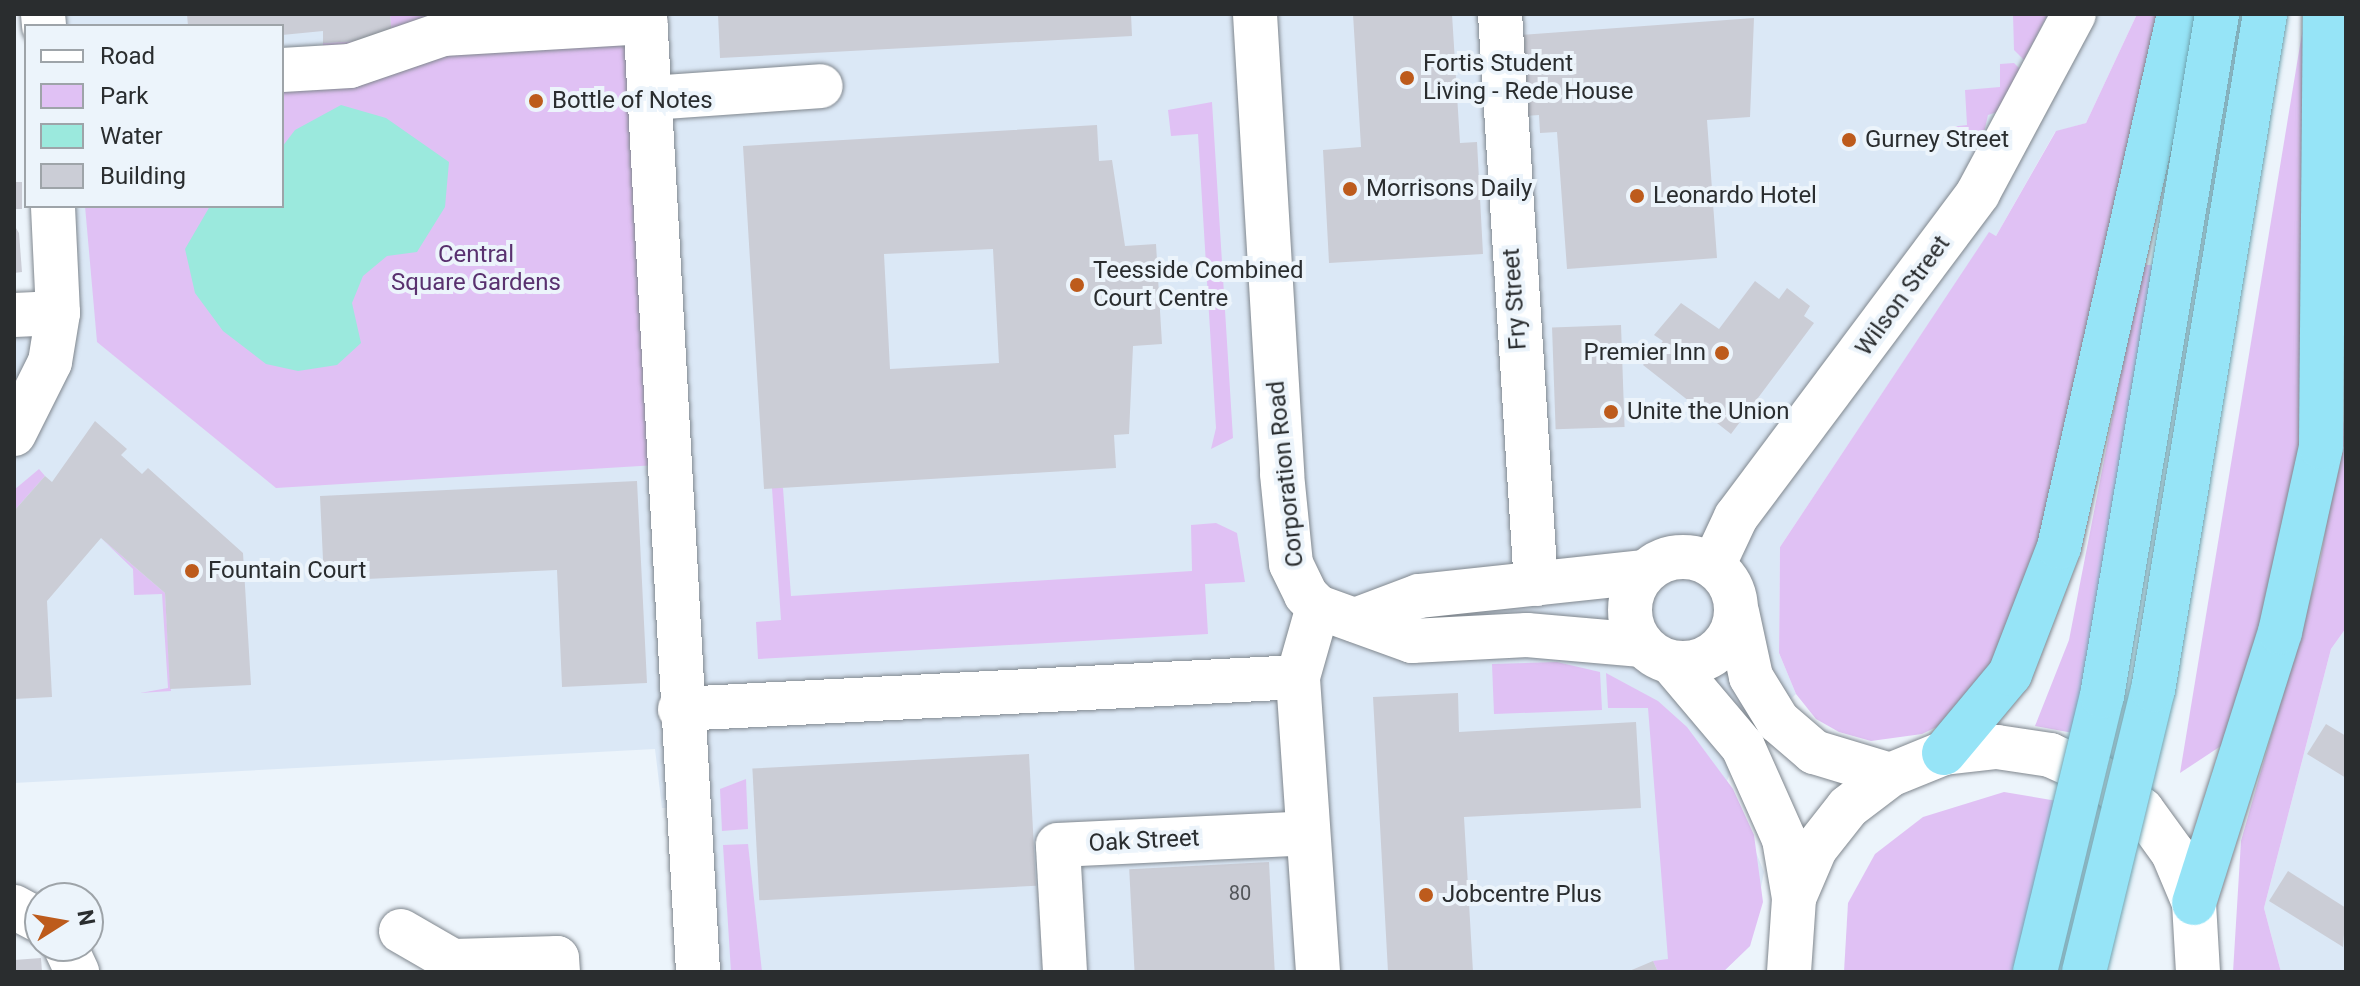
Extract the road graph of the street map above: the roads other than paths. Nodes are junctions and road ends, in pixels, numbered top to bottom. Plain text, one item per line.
1 (1255, 14) edge
2 (1500, 14) edge
3 (2074, 14) edge
4 (2179, 14) edge
5 (2217, 14) edge
6 (2265, 14) edge
7 (645, 18) edge
8 (403, 32) edge
9 (2324, 32) edge
10 (284, 70) edge
11 (821, 86) dead end
12 (651, 98) junction
13 (53, 208) edge
14 (58, 313) junction
15 (14, 315) edge
16 (14, 434) edge
17 (1713, 566) junction
18 (1644, 572) junction
19 (1536, 584) junction
20 (1737, 612) junction
21 (1337, 613) junction
22 (1657, 654) junction
23 (1298, 677) junction
24 (680, 709) junction
25 (1944, 753) junction
26 (1890, 775) junction
27 (1308, 833) junction
28 (1794, 898) junction
29 (2194, 903) junction
30 (401, 931) dead end
31 (1781, 968) edge
32 (558, 972) edge
33 (698, 972) edge
34 (1065, 972) edge
35 (1318, 972) edge
36 (2035, 972) edge
37 (2084, 972) edge
38 (2198, 972) edge

1 - 21 street, Corporation Road
2 - 19 street, Fry Street
3 - 17 street, Wilson Street
4 - 25 highway
5 - 36 highway, bridge
6 - 37 highway, bridge
7 - 8 street
7 - 12 street
8 - 10 street
9 - 29 highway
11 - 12 street
12 - 24 street
13 - 14 street
14 - 15 street
14 - 16 street
17 - 18 street
17 - 20 street
18 - 19 street
18 - 22 street
19 - 21 street
20 - 22 street
20 - 26 street
21 - 22 street
21 - 23 street
22 - 28 street
23 - 24 street
23 - 27 street
24 - 33 street
25 - 26 street
25 - 29 street
26 - 28 street
27 - 34 street, Oak Street
27 - 35 street
28 - 31 street
29 - 38 street
30 - 32 street

